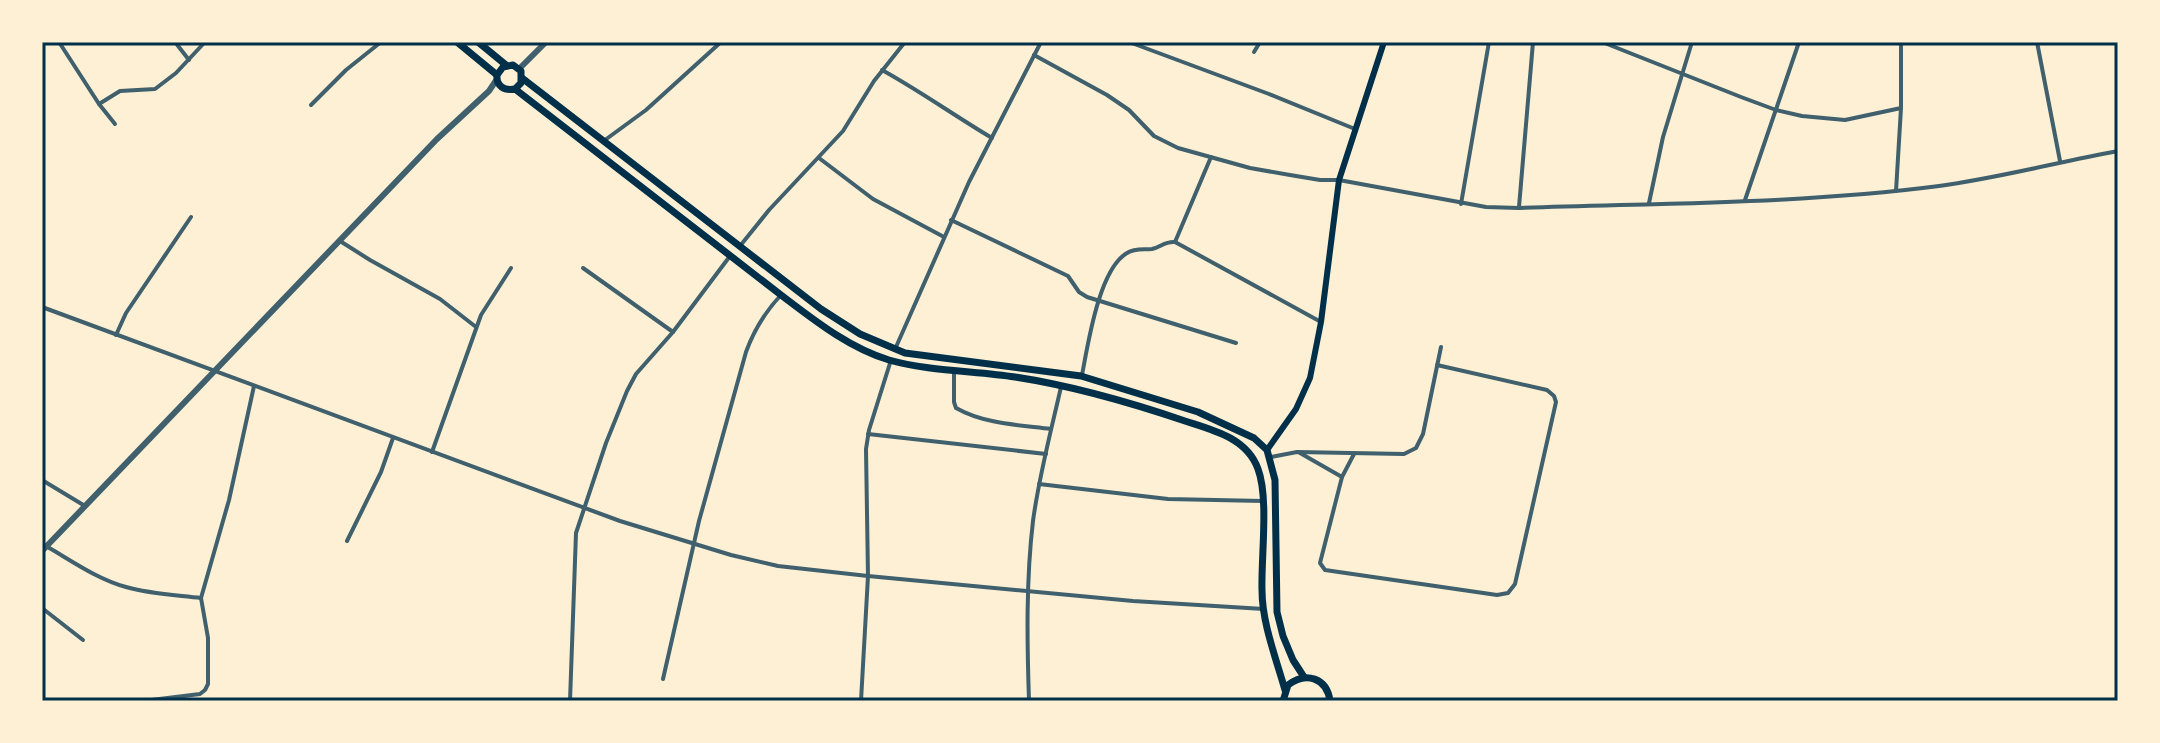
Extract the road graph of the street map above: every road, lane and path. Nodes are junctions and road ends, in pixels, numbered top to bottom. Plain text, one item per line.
1 (59, 42) edge
2 (175, 42) edge
3 (205, 42) edge
4 (381, 42) edge
5 (457, 42) edge
6 (478, 42) edge
7 (546, 42) edge
8 (721, 42) edge
9 (905, 42) edge
10 (1041, 42) edge
11 (1129, 42) edge
12 (1260, 42) edge
13 (1384, 42) edge
14 (1489, 42) edge
15 (1533, 42) edge
16 (1602, 42) edge
17 (1692, 42) edge
18 (1799, 42) edge
19 (1901, 42) edge
20 (2037, 42) edge
21 (1254, 52) dead end
22 (1034, 55) junction
23 (189, 60) junction
24 (506, 65) junction
25 (519, 69) junction
26 (882, 70) junction
27 (1681, 75) junction
28 (497, 77) junction
29 (522, 78) junction
30 (501, 87) junction
31 (515, 89) junction
32 (489, 91) junction
33 (99, 104) junction
34 (311, 105) dead end
35 (1901, 108) junction
36 (1776, 110) junction
37 (115, 124) dead end
38 (1355, 129) junction
39 (992, 138) junction
40 (605, 140) junction
41 (2118, 151) edge
42 (1211, 157) junction
43 (819, 158) junction
44 (2060, 162) junction
45 (1339, 180) junction
46 (1896, 191) junction
47 (1745, 200) junction
48 (1649, 203) junction
49 (1461, 204) junction
50 (1519, 208) junction
51 (191, 217) dead end
52 (951, 220) junction
53 (944, 237) junction
54 (340, 241) junction
55 (1175, 242) junction
56 (740, 246) junction
57 (730, 256) junction
58 (511, 268) dead end
59 (583, 268) dead end
60 (781, 295) junction
61 (1099, 301) junction
62 (42, 307) edge
63 (1321, 322) junction
64 (476, 327) junction
65 (673, 332) junction
66 (116, 335) junction
67 (1236, 343) dead end
68 (1441, 347) dead end
69 (895, 349) junction
70 (891, 360) junction
71 (1437, 365) junction
72 (215, 370) junction
73 (954, 370) junction
74 (1081, 376) junction
75 (1102, 382) junction
76 (1062, 385) junction
77 (254, 386) junction
78 (1100, 394) junction
79 (1051, 429) junction
80 (868, 434) junction
81 (393, 438) junction
82 (432, 452) junction
83 (1297, 452) junction
84 (1046, 454) junction
85 (1269, 454) junction
86 (1354, 454) junction
87 (1342, 477) junction
88 (42, 480) edge
89 (1039, 484) junction
90 (1263, 501) junction
91 (85, 506) junction
92 (583, 507) junction
93 (347, 541) dead end
94 (694, 545) junction
95 (44, 549) edge
96 (868, 576) junction
97 (1029, 591) junction
98 (201, 598) junction
99 (42, 608) edge
100 (1264, 609) junction
101 (83, 640) dead end
102 (1304, 677) junction
103 (663, 679) dead end
104 (1285, 690) junction
105 (143, 701) edge
106 (570, 701) edge
107 (861, 701) edge
108 (1029, 701) edge
109 (1283, 701) edge
110 (1330, 701) edge

1 - 33 street
2 - 23 street
3 - 23 street
4 - 34 street
5 - 28 main road
6 - 24 main road
7 - 25 street
8 - 40 street
9 - 26 street
10 - 22 street
11 - 38 street
12 - 21 street
13 - 38 main road
14 - 49 street
15 - 50 street
16 - 27 street
17 - 27 street
18 - 36 street
19 - 35 street
20 - 44 street
22 - 39 street
22 - 42 street
23 - 33 street
24 - 25 main road
24 - 28 main road
25 - 29 main road
26 - 39 street
26 - 43 street
27 - 36 street
27 - 48 street
28 - 30 main road
28 - 32 street
29 - 31 main road
29 - 40 main road
30 - 31 main road
30 - 32 street
31 - 57 main road
32 - 54 street
33 - 37 street
35 - 36 street
35 - 46 street
36 - 47 street
38 - 45 main road
39 - 52 street
40 - 56 main road
41 - 44 street
42 - 45 street
42 - 55 street
43 - 53 street
43 - 56 street
44 - 46 street
45 - 49 street
45 - 63 main road
46 - 47 street
47 - 48 street
48 - 50 street
49 - 50 street
51 - 66 street
52 - 53 street
52 - 61 street
53 - 69 street
54 - 64 street
54 - 72 street
55 - 61 street
55 - 63 street
56 - 69 main road
57 - 60 main road
57 - 65 street
58 - 64 street
59 - 65 street
60 - 70 main road
60 - 94 street
61 - 67 street
61 - 74 street
62 - 66 street
63 - 85 main road
64 - 82 street
65 - 92 street
66 - 72 street
68 - 71 street
69 - 74 main road
70 - 73 main road
70 - 80 street
71 - 86 street
71 - 87 street
72 - 77 street
72 - 91 street
73 - 76 main road
73 - 79 street
74 - 75 main road
75 - 78 main road
75 - 85 main road
76 - 78 main road
76 - 79 street
77 - 81 street
77 - 98 street
78 - 90 main road
79 - 84 street
80 - 84 street
80 - 96 street
81 - 82 street
81 - 93 street
82 - 92 street
83 - 85 street
83 - 86 street
83 - 87 street
84 - 89 street
85 - 102 main road
86 - 87 street
88 - 91 street
89 - 90 street
89 - 97 street
90 - 100 main road
91 - 95 street
92 - 94 street
92 - 106 street
94 - 96 street
94 - 103 street
95 - 98 street
96 - 97 street
96 - 107 street
97 - 100 street
97 - 108 street
98 - 105 street
99 - 101 street
100 - 104 main road
102 - 104 main road
102 - 110 main road
104 - 109 main road

